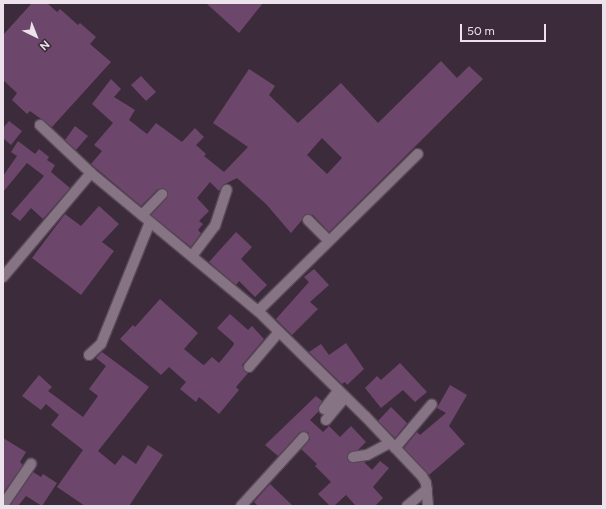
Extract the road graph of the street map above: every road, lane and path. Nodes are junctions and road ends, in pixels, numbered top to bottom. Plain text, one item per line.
1 (40, 125) dead end
2 (418, 154) dead end
3 (91, 173) junction
4 (227, 190) dead end
5 (162, 194) dead end
6 (142, 215) junction
7 (308, 220) dead end
8 (150, 222) junction
9 (328, 240) junction
10 (192, 256) junction
11 (3, 277) edge
12 (258, 311) junction
13 (279, 332) junction
14 (89, 355) dead end
15 (249, 367) dead end
16 (342, 394) junction
17 (432, 404) dead end
18 (324, 409) dead end
19 (326, 420) dead end
20 (304, 437) dead end
21 (393, 445) junction
22 (353, 457) dead end
23 (31, 464) dead end
24 (427, 489) junction
25 (3, 505) edge
26 (240, 506) edge
27 (407, 506) edge
28 (428, 506) edge

1 - 3 street
2 - 9 street
3 - 6 street
3 - 11 street
4 - 10 street
5 - 6 street
6 - 8 street
7 - 9 street
8 - 10 street
8 - 14 street
9 - 12 street
10 - 12 street
12 - 13 street
13 - 15 street
13 - 16 street
16 - 18 street
16 - 19 street
16 - 21 street
17 - 21 street
20 - 26 street
21 - 22 street
21 - 24 street
23 - 25 street
24 - 27 street
24 - 28 street

